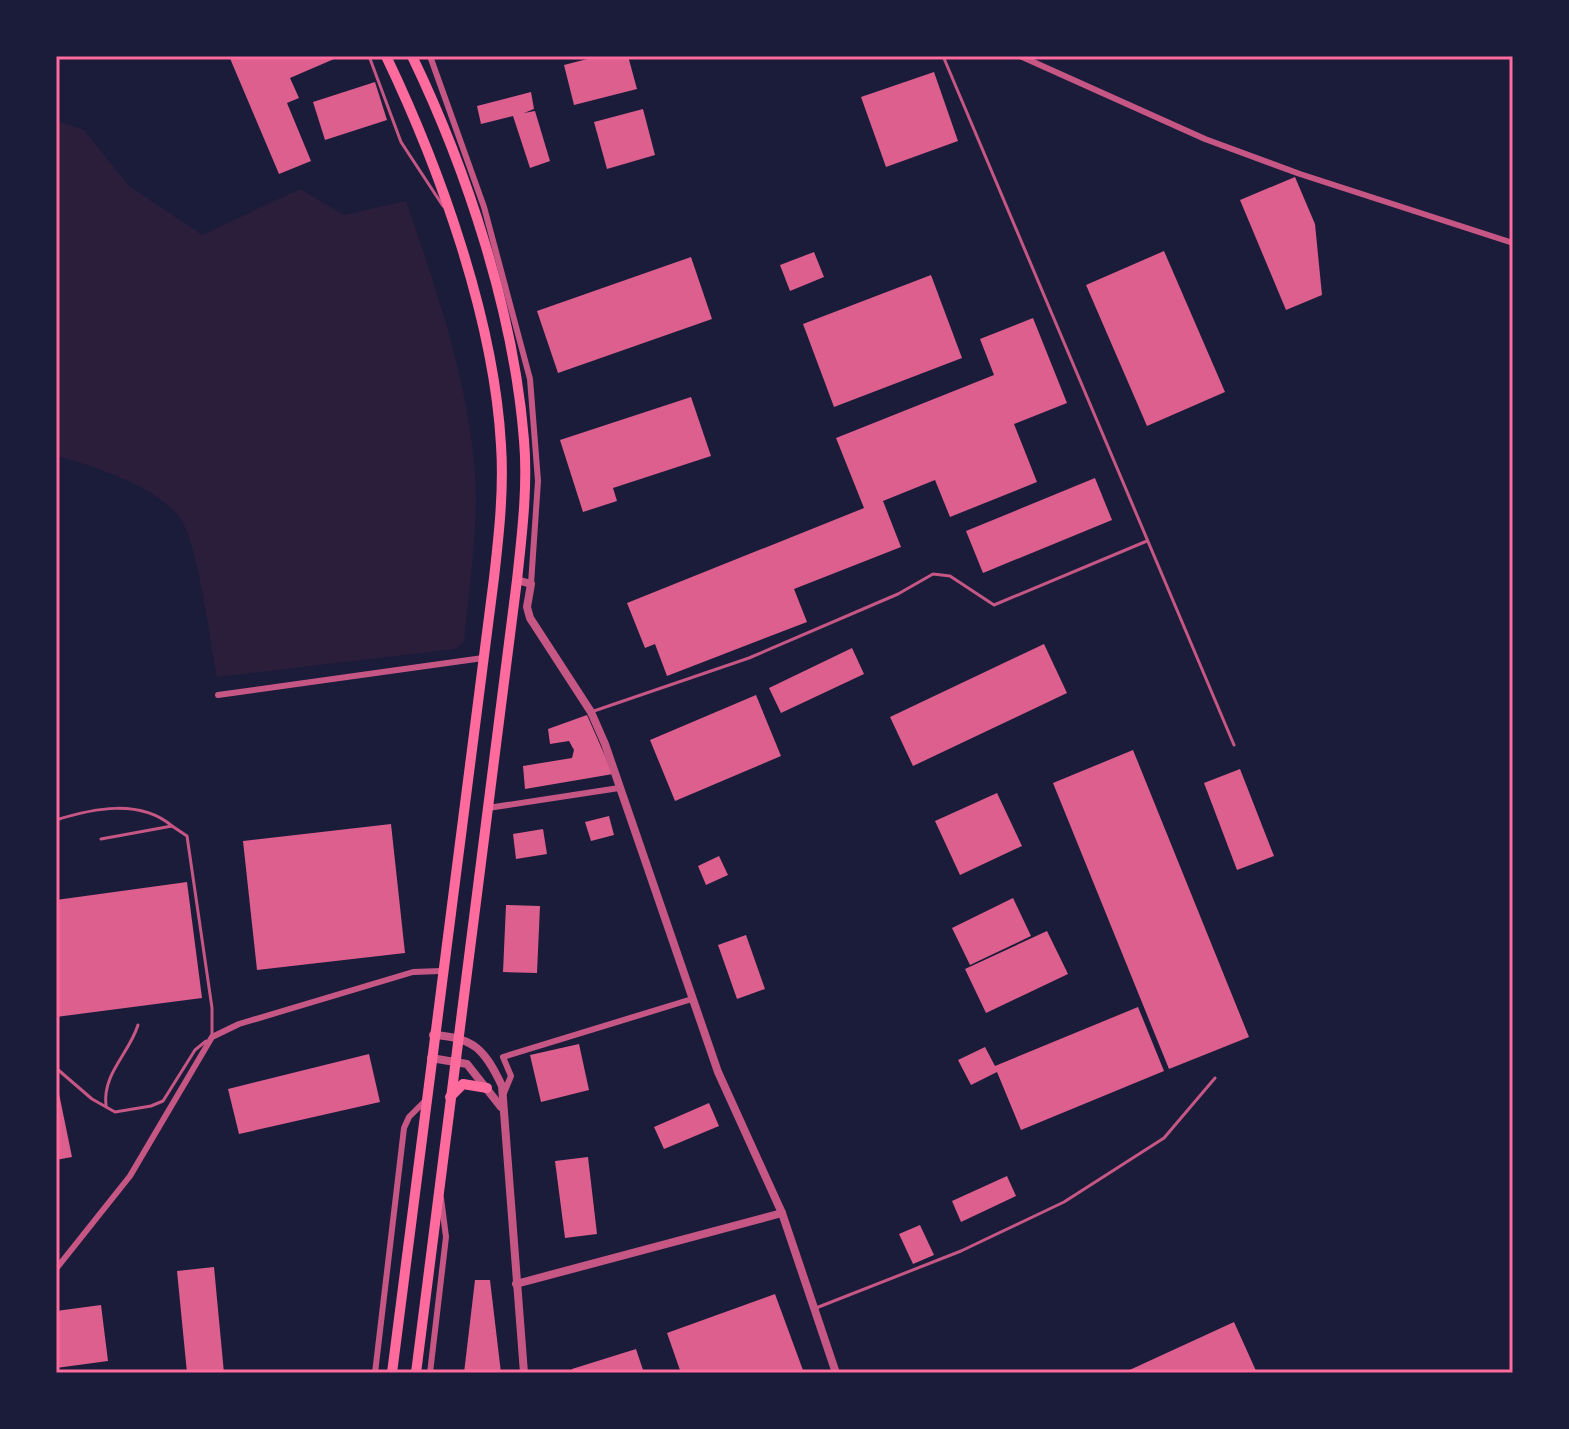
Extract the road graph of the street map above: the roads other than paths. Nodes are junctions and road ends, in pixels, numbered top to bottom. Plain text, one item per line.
1 (369, 56) edge
2 (386, 56) edge
3 (412, 56) edge
4 (430, 56) edge
5 (943, 56) edge
6 (1020, 56) edge
7 (484, 207) junction
8 (472, 210) junction
9 (449, 216) junction
10 (1513, 243) edge
11 (525, 481) junction
12 (538, 481) junction
13 (1147, 541) junction
14 (517, 580) junction
15 (531, 584) junction
16 (483, 658) junction
17 (218, 695) dead end
18 (591, 712) junction
19 (1234, 745) dead end
20 (619, 788) junction
21 (485, 809) junction
22 (56, 820) edge
23 (172, 826) junction
24 (101, 839) dead end
25 (441, 971) junction
26 (692, 999) junction
27 (138, 1025) dead end
28 (433, 1035) junction
29 (212, 1037) junction
30 (457, 1037) junction
31 (431, 1058) junction
32 (453, 1060) junction
33 (56, 1068) edge
34 (1215, 1078) dead end
35 (487, 1088) junction
36 (503, 1094) junction
37 (449, 1099) junction
38 (425, 1101) junction
39 (106, 1106) junction
40 (501, 1108) junction
41 (438, 1187) junction
42 (782, 1213) junction
43 (56, 1269) edge
44 (516, 1284) junction
45 (816, 1308) junction
46 (375, 1373) edge
47 (392, 1373) edge
48 (416, 1373) edge
49 (430, 1373) edge
50 (524, 1373) edge
51 (836, 1373) edge

1 - 9 lane
2 - 9 main road
3 - 8 main road
4 - 7 street
5 - 13 lane
6 - 10 street
7 - 8 street
7 - 12 street
8 - 11 main road
9 - 16 main road
11 - 12 street
11 - 14 main road
12 - 15 street
13 - 18 lane
13 - 19 lane
14 - 15 street
14 - 21 main road
15 - 18 street
16 - 17 street
16 - 25 main road
18 - 20 street
20 - 21 street
20 - 26 street
21 - 30 main road
22 - 23 lane
23 - 24 lane
23 - 29 lane
25 - 28 main road
25 - 29 street
26 - 36 street
26 - 42 street
27 - 39 lane
28 - 30 street
28 - 31 main road
29 - 39 lane
29 - 43 street
30 - 32 main road
30 - 36 street
31 - 32 street
31 - 38 main road
32 - 35 street
32 - 37 main road
33 - 39 lane
34 - 45 lane
35 - 37 main road
35 - 40 street
36 - 40 street
37 - 41 main road
38 - 46 street
38 - 47 main road
40 - 44 street
41 - 48 main road
41 - 49 street
42 - 44 street
42 - 45 street
44 - 50 street
45 - 51 street

